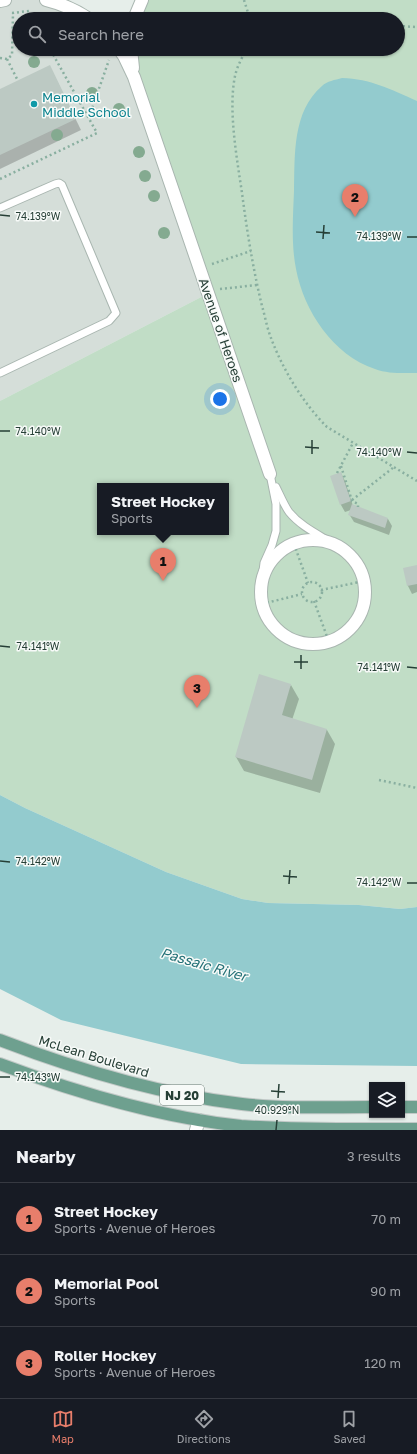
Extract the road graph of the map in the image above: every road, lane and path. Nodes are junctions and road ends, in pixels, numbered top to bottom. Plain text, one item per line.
1 (5, 0) edge
2 (46, 0) edge
3 (142, 0) edge
4 (244, 0) edge
5 (0, 1) edge
6 (79, 12) edge
7 (137, 12) edge
8 (248, 12) edge
9 (12, 13) edge
10 (6, 14) dead end
11 (405, 26) edge
12 (417, 27) edge
13 (12, 56) edge
14 (54, 56) edge
15 (113, 56) edge
16 (124, 56) edge
17 (132, 56) edge
18 (243, 56) edge
19 (0, 58) edge
20 (7, 59) junction
21 (134, 77) junction
22 (18, 81) dead end
23 (89, 118) junction
24 (0, 179) edge
25 (0, 208) edge
26 (251, 252) junction
27 (200, 268) junction
28 (257, 284) junction
29 (209, 293) junction
30 (0, 373) edge
31 (354, 443) junction
32 (341, 466) junction
33 (394, 467) junction
34 (337, 473) dead end
35 (270, 474) junction
36 (417, 481) edge
37 (352, 500) junction
38 (358, 507) dead end
39 (294, 544) junction
40 (338, 547) junction
41 (364, 581) junction
42 (308, 583) junction
43 (261, 587) junction
44 (321, 590) junction
45 (302, 594) junction
46 (314, 601) junction
47 (262, 604) junction
48 (329, 642) junction
49 (379, 780) dead end
50 (417, 788) edge
51 (0, 1040) edge
52 (0, 1064) edge
53 (369, 1107) edge
54 (405, 1107) edge
55 (417, 1107) edge
56 (198, 1125) edge
57 (417, 1129) edge

1 - 5 street
2 - 6 street
3 - 7 street
4 - 8 path
9 - 10 path
11 - 12 path
13 - 20 path
14 - 23 path
15 - 23 path
16 - 21 street, Avenue of Heroes
17 - 21 street, Avenue of Heroes
18 - 26 path
19 - 20 path
20 - 22 path
21 - 27 street, Avenue of Heroes
23 - 24 path
25 - 30 lane
26 - 27 path
26 - 28 path
27 - 29 street, Avenue of Heroes
28 - 29 path
28 - 31 path
29 - 35 street, Avenue of Heroes
31 - 32 path
31 - 33 path
32 - 34 path
32 - 37 path
33 - 36 path
33 - 37 path
35 - 40 lane
35 - 43 lane, Avenue of Heroes
37 - 38 path
39 - 40 street, Avenue of Heroes
39 - 42 path
39 - 43 street, Avenue of Heroes
40 - 41 street, Avenue of Heroes
41 - 44 path
41 - 48 street, Avenue of Heroes
42 - 44 path
42 - 45 path
43 - 47 street, Avenue of Heroes
44 - 46 path
45 - 46 path
45 - 47 path
46 - 48 path
47 - 48 street, Avenue of Heroes
49 - 50 path
51 - 53 main road, McLean Boulevard / NJ 20
52 - 56 main road, NJ 20
54 - 55 main road
56 - 57 main road, NJ 20

